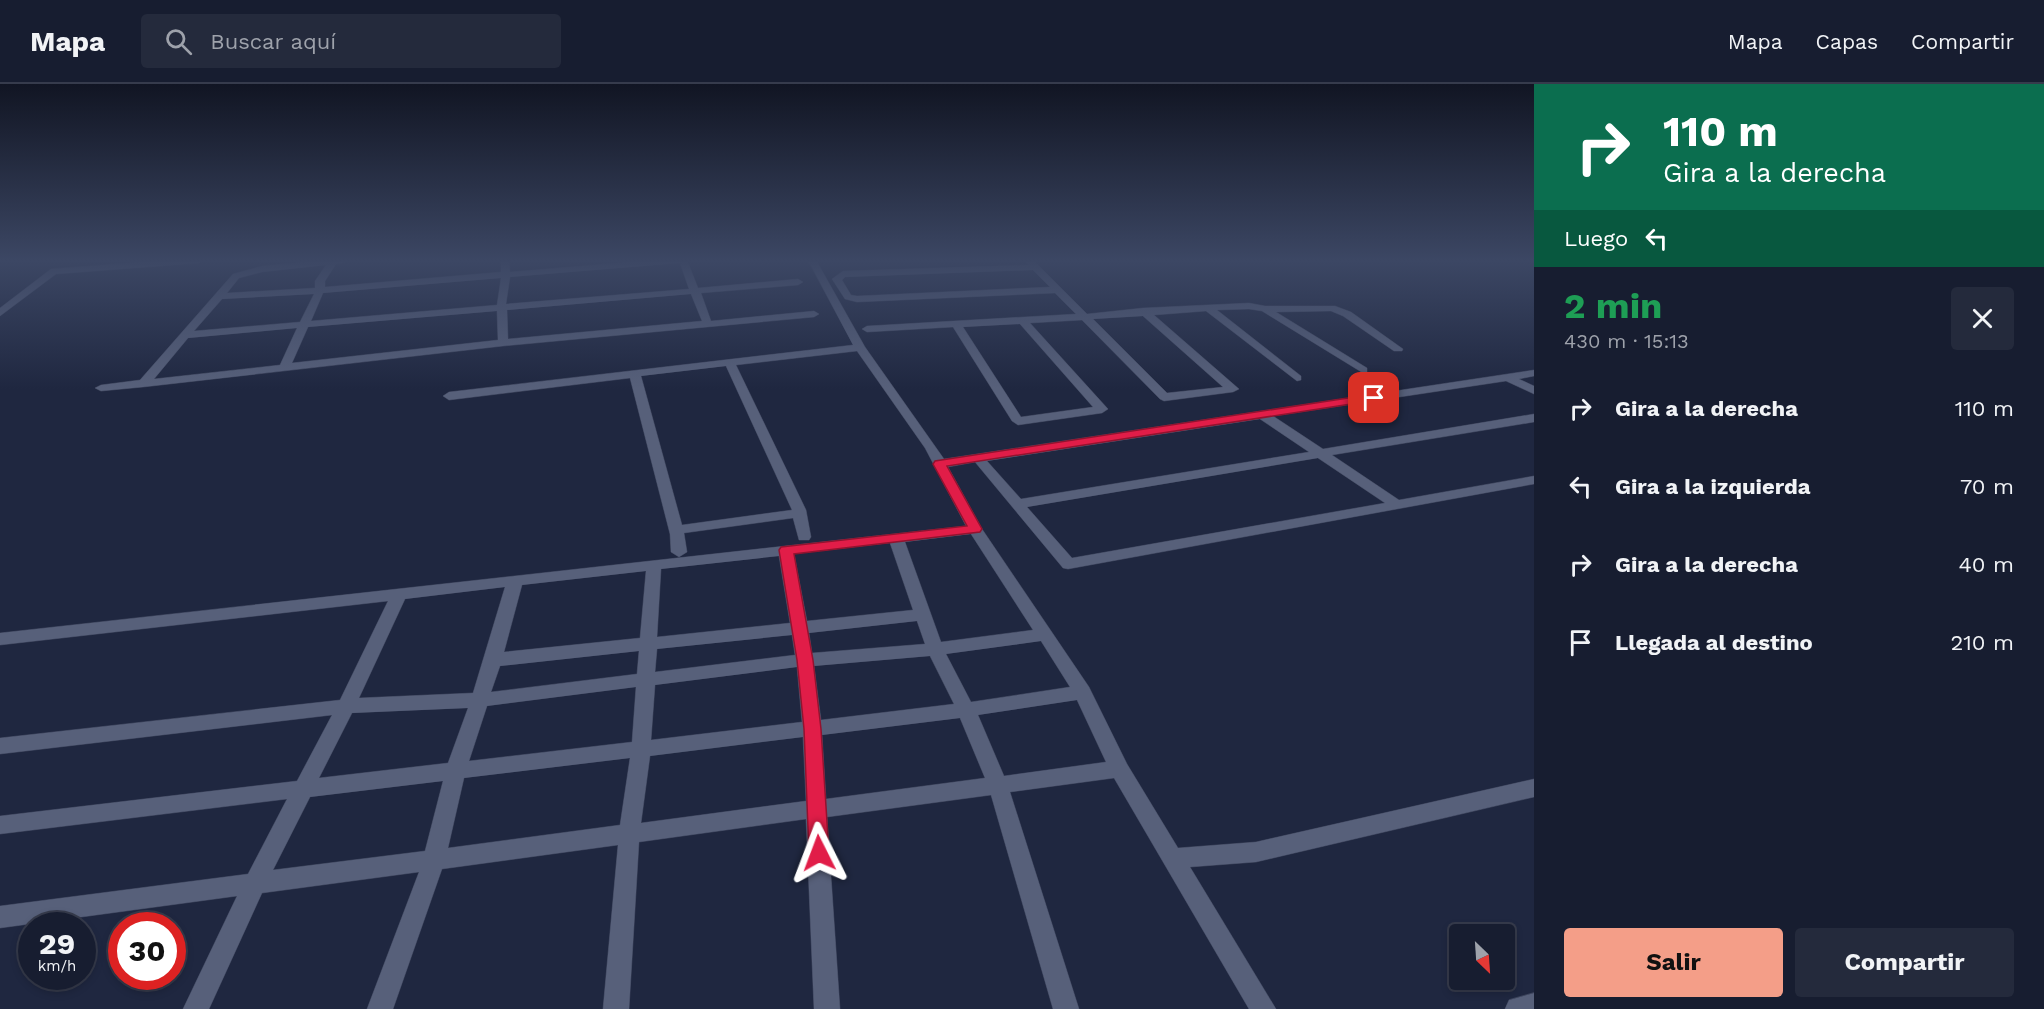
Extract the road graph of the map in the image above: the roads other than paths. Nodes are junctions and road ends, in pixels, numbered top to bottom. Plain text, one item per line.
1 (12, 303) edge
2 (211, 303) edge
3 (312, 303) edge
4 (502, 303) edge
5 (557, 303) edge
6 (700, 303) edge
7 (836, 303) edge
8 (1070, 303) edge
9 (502, 308) junction
10 (1208, 308) junction
11 (1265, 309) junction
12 (1143, 311) junction
13 (0, 313) edge
14 (814, 314) dead end
15 (1084, 317) junction
16 (1023, 321) junction
17 (956, 324) junction
18 (305, 325) junction
19 (708, 325) junction
20 (867, 329) dead end
21 (186, 334) junction
22 (503, 343) junction
23 (860, 347) junction
24 (1398, 349) dead end
25 (730, 363) junction
26 (284, 369) junction
27 (1363, 370) dead end
28 (1534, 373) edge
29 (635, 374) junction
30 (1507, 377) junction
31 (1297, 378) dead end
32 (143, 384) junction
33 (101, 388) dead end
34 (1534, 391) edge
35 (449, 396) dead end
36 (1263, 415) junction
37 (1534, 418) edge
38 (1320, 453) junction
39 (978, 458) junction
40 (939, 464) junction
41 (1534, 480) edge
42 (1017, 504) junction
43 (1396, 504) junction
44 (800, 513) junction
45 (975, 529) junction
46 (676, 530) junction
47 (804, 537) dead end
48 (896, 538) junction
49 (786, 550) junction
50 (679, 552) dead end
51 (654, 565) junction
52 (515, 581) junction
53 (399, 594) junction
54 (923, 615) junction
55 (799, 628) junction
56 (1044, 635) junction
57 (0, 639) edge
58 (648, 644) junction
59 (935, 649) junction
60 (493, 660) junction
61 (805, 660) junction
62 (645, 681) junction
63 (1083, 692) junction
64 (480, 700) junction
65 (346, 706) junction
66 (966, 710) junction
67 (812, 729) junction
68 (0, 746) edge
69 (641, 749) junction
70 (1119, 769) junction
71 (456, 770) junction
72 (998, 785) junction
73 (305, 787) junction
74 (1534, 788) edge
75 (817, 809) junction
76 (0, 825) edge
77 (629, 835) junction
78 (1173, 858) junction
79 (434, 860) junction
80 (255, 883) junction
81 (0, 917) edge
82 (1534, 1005) edge
83 (196, 1009) edge
84 (380, 1009) edge
85 (616, 1009) edge
86 (827, 1009) edge
87 (1066, 1009) edge
88 (1263, 1009) edge
89 (1518, 1009) edge

1 - 13 street
2 - 21 street
3 - 18 street
4 - 9 street
5 - 9 street
6 - 19 street
7 - 23 street
8 - 15 street
9 - 18 street
9 - 22 street
10 - 11 street
10 - 12 street
10 - 31 street
11 - 24 street
11 - 27 street
12 - 15 street
12 - 15 street
14 - 19 street
15 - 16 street
16 - 17 street
16 - 17 street
17 - 20 street
18 - 21 street
18 - 26 street
19 - 22 street
21 - 32 street
22 - 26 street
23 - 25 street
23 - 40 street
25 - 29 street
25 - 44 street
26 - 32 street
28 - 30 street
29 - 35 street
29 - 46 street
30 - 34 street
30 - 36 street
32 - 33 street
36 - 38 street
36 - 39 street
37 - 38 street
38 - 42 street
38 - 43 street
39 - 40 street
39 - 42 street
40 - 45 street
41 - 43 street
42 - 43 street
44 - 46 street
44 - 47 street
45 - 48 street
45 - 56 street
46 - 50 street
48 - 49 street
48 - 54 street
49 - 51 street
49 - 55 street
51 - 52 street
51 - 58 street
52 - 53 street
52 - 60 street
53 - 57 street
53 - 65 street
54 - 55 street
54 - 59 street
55 - 58 street
55 - 61 street
56 - 59 street
56 - 63 street
58 - 60 street
58 - 62 street
59 - 61 street
59 - 66 street
60 - 64 street
61 - 62 street
61 - 67 street
62 - 64 street
62 - 69 street
63 - 66 street
63 - 70 street
64 - 65 street
64 - 71 street
65 - 68 street
65 - 73 street
66 - 67 street
66 - 72 street
67 - 69 street
67 - 75 street
69 - 71 street
69 - 77 street
70 - 72 street
70 - 78 street
71 - 73 street
71 - 79 street
72 - 75 street
72 - 87 street
73 - 76 street
73 - 80 street
74 - 78 street
75 - 77 street
75 - 86 street
77 - 79 street
77 - 85 street
78 - 88 street
79 - 80 street
79 - 84 street
80 - 81 street
80 - 83 street
82 - 89 street

